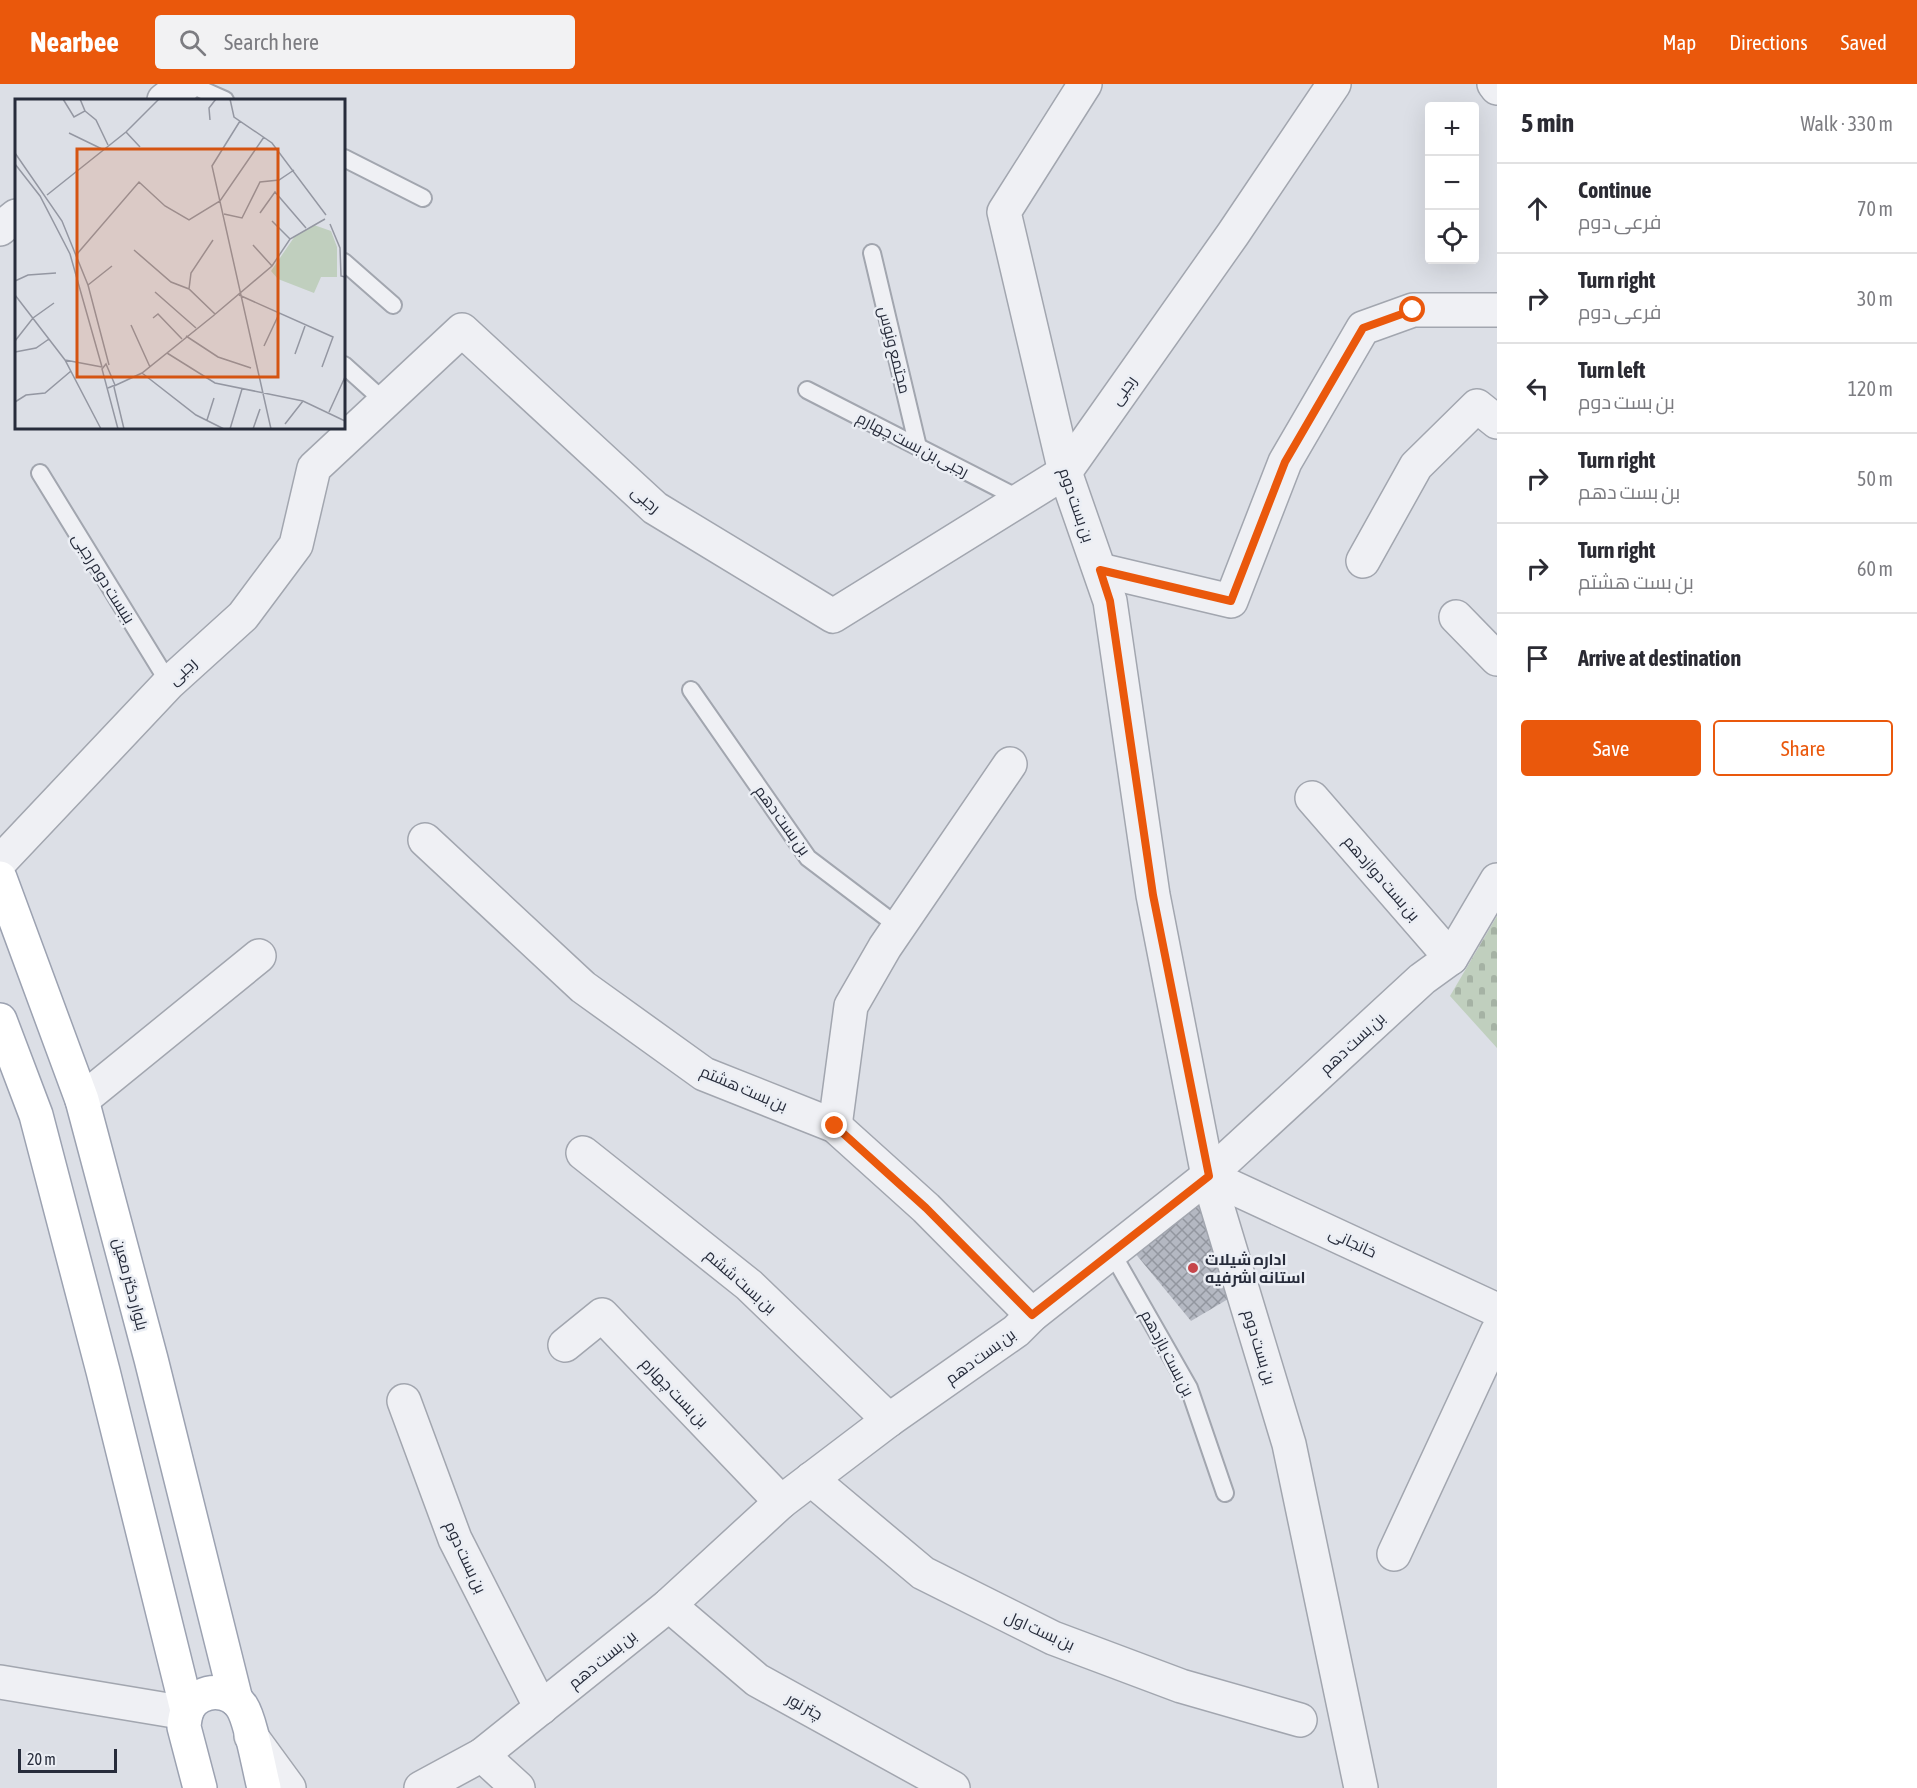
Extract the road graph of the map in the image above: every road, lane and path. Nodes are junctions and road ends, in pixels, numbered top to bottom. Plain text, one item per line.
1 (188, 84) edge
2 (1085, 84) edge
3 (1334, 84) edge
4 (1494, 84) edge
5 (1497, 88) edge
6 (166, 99) edge
7 (223, 99) edge
8 (345, 159) edge
9 (423, 198) dead end
10 (872, 253) dead end
11 (345, 263) edge
12 (393, 305) dead end
13 (1497, 310) edge
14 (345, 366) edge
15 (807, 390) dead end
16 (385, 402) junction
17 (1497, 422) edge
18 (918, 447) junction
19 (1065, 472) junction
20 (40, 473) dead end
21 (1020, 499) junction
22 (1363, 561) dead end
23 (1100, 570) junction
24 (1456, 617) dead end
25 (1497, 659) edge
26 (169, 683) junction
27 (691, 690) dead end
28 (1010, 764) dead end
29 (1312, 798) dead end
30 (424, 840) dead end
31 (0, 862) edge
32 (0, 878) edge
33 (1497, 879) edge
34 (899, 927) junction
35 (259, 956) dead end
36 (1451, 958) junction
37 (0, 1020) edge
38 (82, 1100) junction
39 (835, 1126) junction
40 (583, 1153) dead end
41 (1209, 1176) junction
42 (1112, 1253) junction
43 (1497, 1310) edge
44 (1032, 1315) junction
45 (1497, 1332) edge
46 (564, 1345) dead end
47 (404, 1401) dead end
48 (889, 1420) junction
49 (811, 1479) junction
50 (1225, 1493) dead end
51 (781, 1502) junction
52 (1394, 1554) dead end
53 (669, 1605) junction
54 (0, 1682) edge
55 (236, 1700) junction
56 (541, 1708) junction
57 (187, 1712) junction
58 (1300, 1720) dead end
59 (251, 1736) junction
60 (482, 1755) junction
61 (200, 1788) edge
62 (264, 1788) edge
63 (289, 1788) edge
64 (421, 1788) edge
65 (518, 1788) edge
66 (953, 1788) edge
67 (1361, 1788) edge

1 - 6 street
1 - 7 lane
2 - 19 street, بن بست دوم
3 - 19 street, رجبی
4 - 5 street
8 - 9 lane
10 - 18 lane, مجتمع ونوس
11 - 12 lane
13 - 23 street
14 - 16 lane
15 - 18 lane, رجبی بن بست چهارم
16 - 21 street, رجبی
16 - 26 street, رجبی
17 - 22 street
18 - 21 lane, رجبی بن بست چهارم
19 - 21 street, رجبی
19 - 23 street, بن بست دوم
20 - 26 lane, بنبست دوم رجبی
23 - 41 street, بن بست دوم
24 - 25 street
26 - 31 street, رجبی
27 - 34 lane, بن بست دهم
28 - 34 street
29 - 36 street, بن بست دوازدهم
30 - 39 street, بن بست هشتم
32 - 38 main road, بلوار دکتر معین
33 - 36 street, بن بست دهم
34 - 39 street
35 - 38 street
36 - 41 street, بن بست دهم
37 - 57 main road
38 - 55 main road, بلوار دکتر معین
39 - 44 street, بن بست هشتم
40 - 48 street, بن بست ششم
41 - 42 street, بن بست دهم
41 - 43 street, خانجانی
41 - 67 street, بن بست دوم
42 - 44 street, بن بست دهم
42 - 50 lane, بن بست یازدهم
44 - 48 street, بن بست دهم
45 - 52 street
46 - 51 street, بن بست چهارم
47 - 56 street, بن بست دوم
48 - 49 street, بن بست دهم
49 - 51 street, بن بست دهم
49 - 58 street, بن بست اول
51 - 53 street, بن بست دهم
53 - 56 street, بن بست دهم
53 - 66 street, چتر نور
54 - 57 street
55 - 57 main road
55 - 59 main road, بلوار دکتر معین
56 - 60 street, بن بست دهم
57 - 61 main road
59 - 62 main road, بلوار دکتر معین
59 - 63 street
60 - 64 street, بن بست دهم
60 - 65 street

